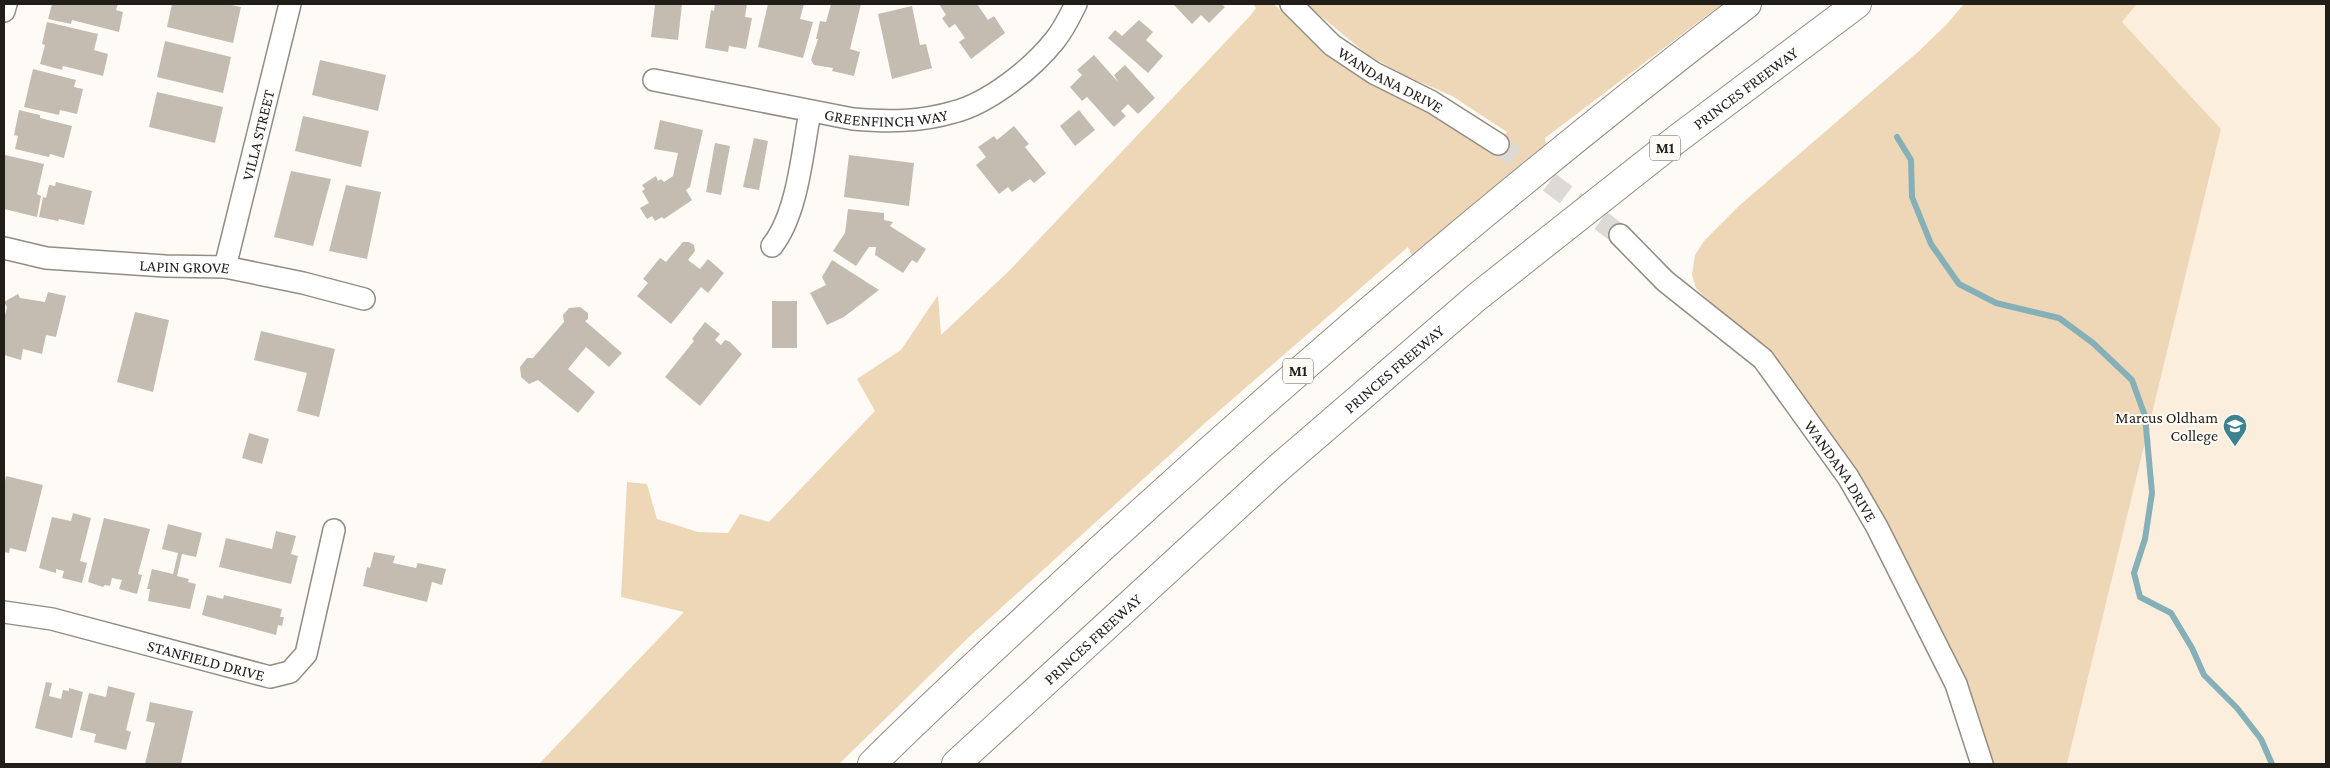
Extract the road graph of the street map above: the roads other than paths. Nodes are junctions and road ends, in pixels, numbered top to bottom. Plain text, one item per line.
1 (6, 4) edge
2 (290, 4) edge
3 (1076, 4) edge
4 (1291, 4) edge
5 (1747, 4) edge
6 (1857, 4) edge
7 (4, 11) edge
8 (654, 80) dead end
9 (810, 112) junction
10 (1498, 144) tunnel mouth
11 (1620, 235) tunnel mouth
12 (772, 246) dead end
13 (4, 248) edge
14 (225, 267) junction
15 (364, 299) dead end
16 (334, 530) dead end
17 (4, 612) edge
18 (872, 764) edge
19 (956, 764) edge
20 (1982, 764) edge

1 - 7 street
2 - 14 street, VILLA STREET
3 - 9 street, GREENFINCH WAY
4 - 10 street, WANDANA DRIVE
5 - 18 highway, M1
6 - 19 highway, PRINCES FREEWAY / M1
8 - 9 street, GREENFINCH WAY
9 - 12 street
11 - 20 street, WANDANA DRIVE
13 - 14 street, LAPIN GROVE
14 - 15 street, LAPIN GROVE
16 - 17 street, STANFIELD DRIVE

